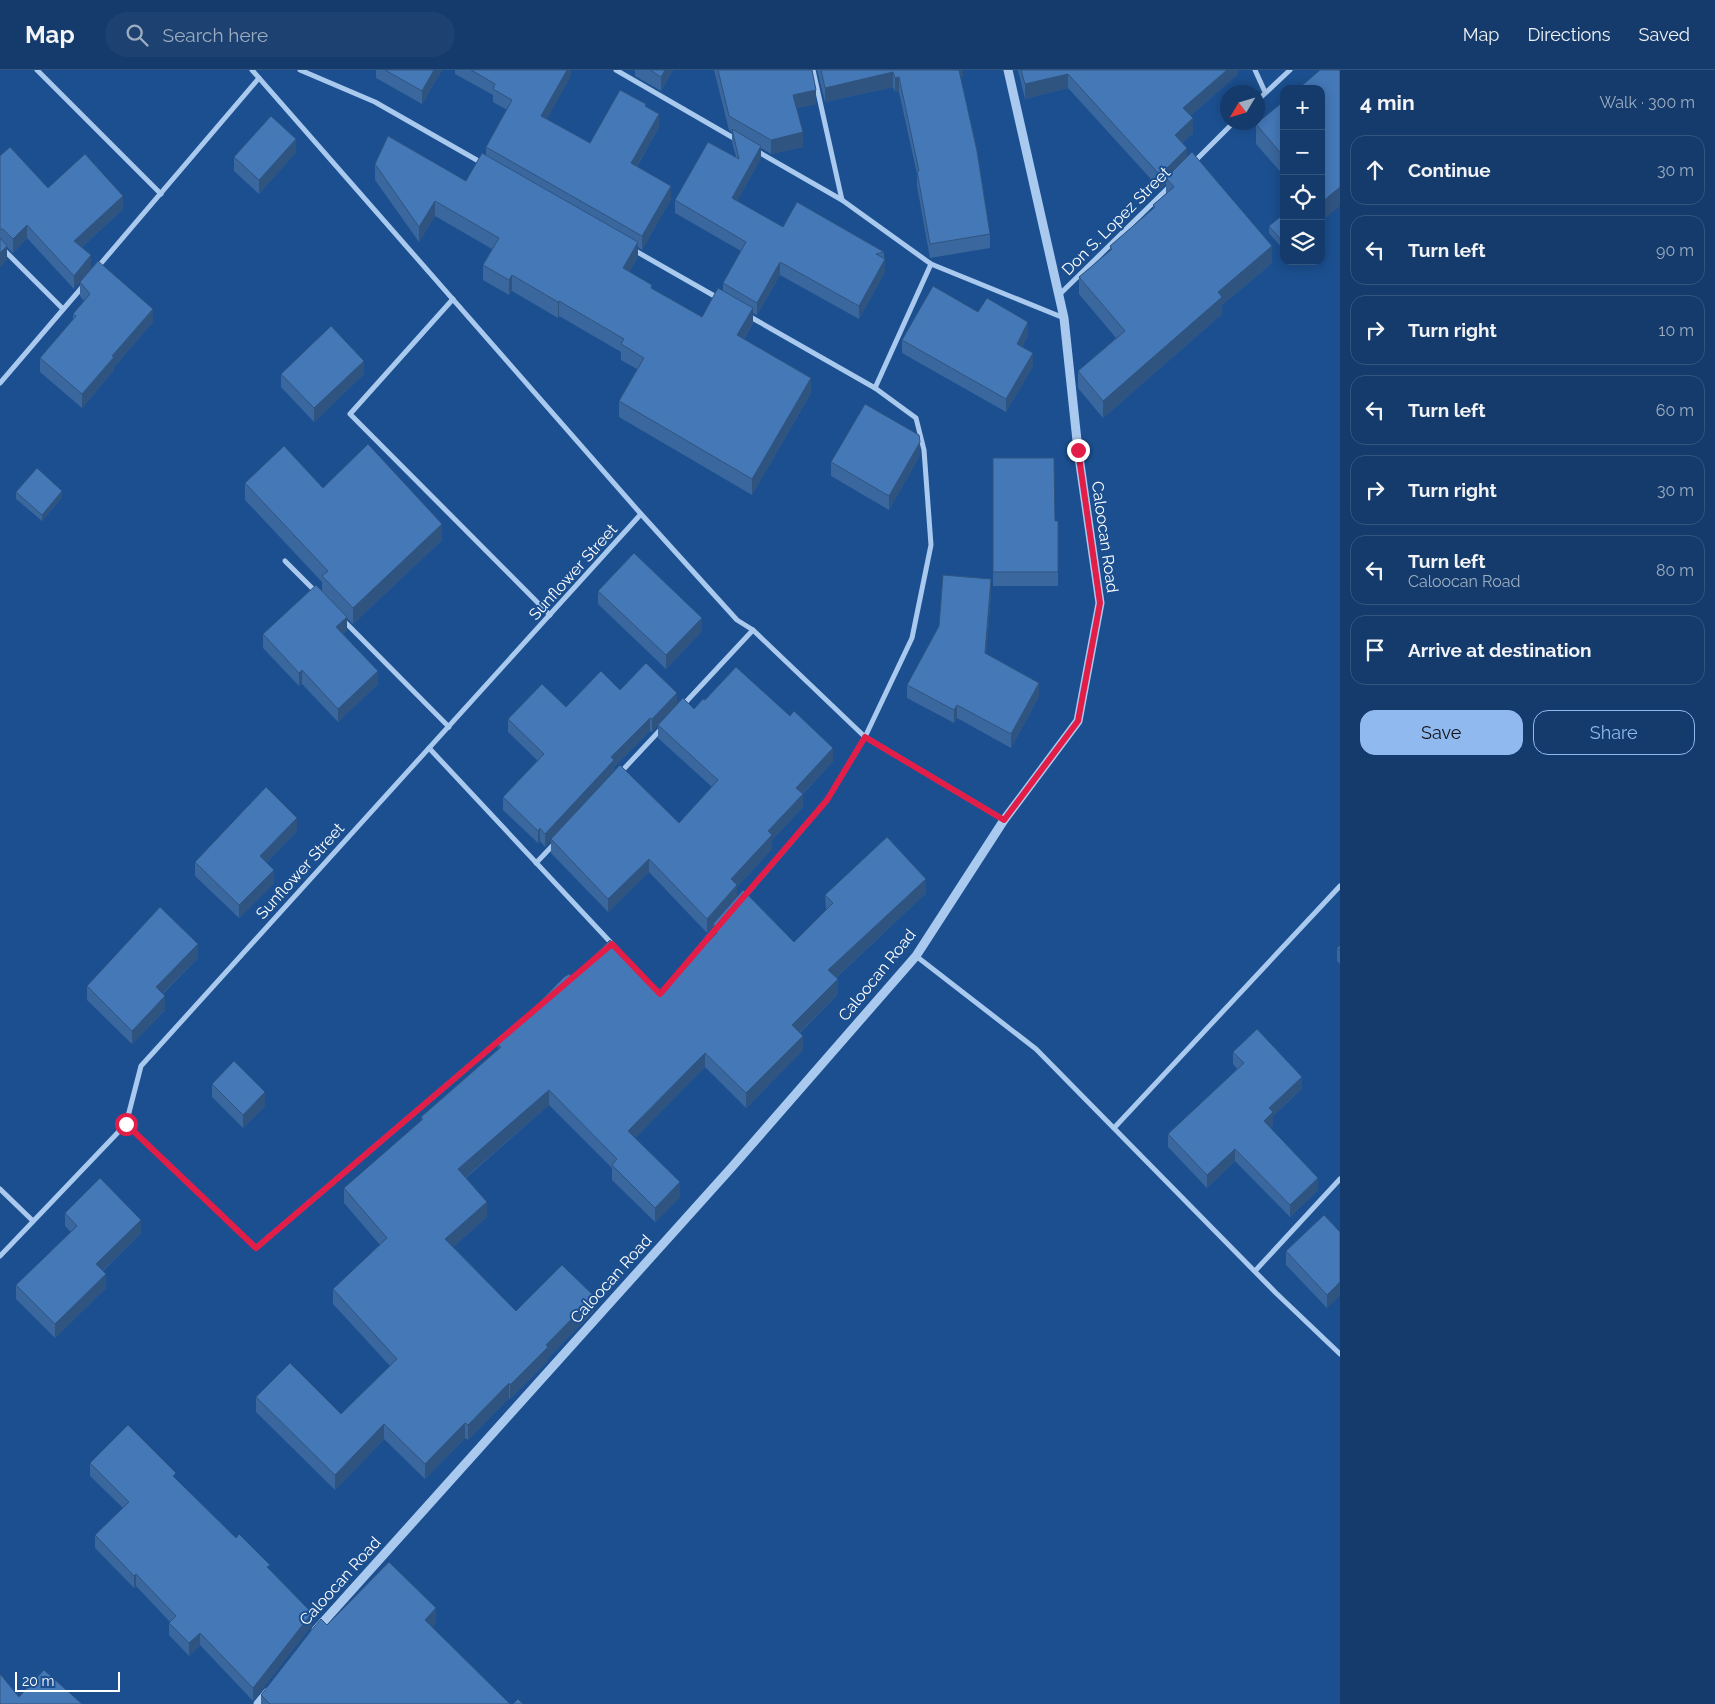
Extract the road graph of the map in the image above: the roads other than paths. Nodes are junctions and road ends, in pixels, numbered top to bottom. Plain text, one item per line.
1 (37, 70) edge
2 (252, 70) edge
3 (300, 70) edge
4 (616, 70) edge
5 (813, 70) edge
6 (1008, 70) edge
7 (1255, 70) edge
8 (1290, 70) edge
9 (259, 78) junction
10 (1266, 92) joint
11 (1226, 130) edge
12 (742, 142) edge
13 (750, 147) edge
14 (1192, 164) edge
15 (487, 166) edge
16 (1171, 185) edge
17 (161, 194) junction
18 (842, 200) junction
19 (625, 245) edge
20 (0, 246) edge
21 (931, 264) junction
22 (93, 273) edge
23 (87, 280) edge
24 (1059, 295) junction
25 (452, 299) junction
26 (720, 299) edge
27 (63, 309) junction
28 (746, 314) edge
29 (1064, 318) junction
30 (0, 383) edge
31 (875, 388) junction
32 (641, 514) junction
33 (285, 560) dead end
34 (319, 595) edge
35 (550, 615) junction
36 (340, 616) edge
37 (752, 630) junction
38 (678, 710) edge
39 (665, 725) edge
40 (449, 727) junction
41 (865, 737) junction
42 (429, 748) junction
43 (617, 776) edge
44 (1004, 820) junction
45 (557, 841) edge
46 (536, 863) junction
47 (1340, 886) edge
48 (737, 904) edge
49 (724, 920) edge
50 (612, 944) junction
51 (604, 950) edge
52 (619, 951) edge
53 (916, 956) junction
54 (672, 979) edge
55 (529, 1015) edge
56 (126, 1124) junction
57 (1114, 1128) junction
58 (1340, 1179) edge
59 (0, 1189) edge
60 (33, 1221) junction
61 (0, 1256) edge
62 (1255, 1271) junction
63 (1340, 1354) edge
64 (309, 1638) edge
65 (275, 1682) edge
66 (258, 1704) edge

1 - 17 street
2 - 9 street
3 - 15 street
4 - 12 street
5 - 18 street
6 - 24 street, Caloocan Road
7 - 10 street
8 - 10 street
9 - 17 street
9 - 25 street
11 - 14 street, Don S. Lopez Street
13 - 18 street
16 - 24 street, Don S. Lopez Street
17 - 22 street
18 - 21 street
19 - 26 street
20 - 27 street
21 - 29 street
21 - 31 street
23 - 27 street
24 - 29 street, Caloocan Road
25 - 32 street
25 - 35 street
27 - 30 street
28 - 31 street
29 - 44 street, Caloocan Road
31 - 41 street
32 - 35 street, Sunflower Street
32 - 37 street
33 - 34 street
35 - 40 street, Sunflower Street
36 - 40 street
37 - 38 street
37 - 41 street
39 - 43 street
40 - 42 street, Sunflower Street
41 - 44 street
41 - 48 street
42 - 46 street
42 - 56 street, Sunflower Street
44 - 53 street, Caloocan Road
45 - 46 street
46 - 50 street
47 - 57 street
49 - 54 street
50 - 51 street
50 - 52 street
53 - 57 street
53 - 64 street, Caloocan Road
55 - 56 street
56 - 60 street
57 - 62 street
58 - 62 street
59 - 60 street
60 - 61 street
62 - 63 street
65 - 66 street

